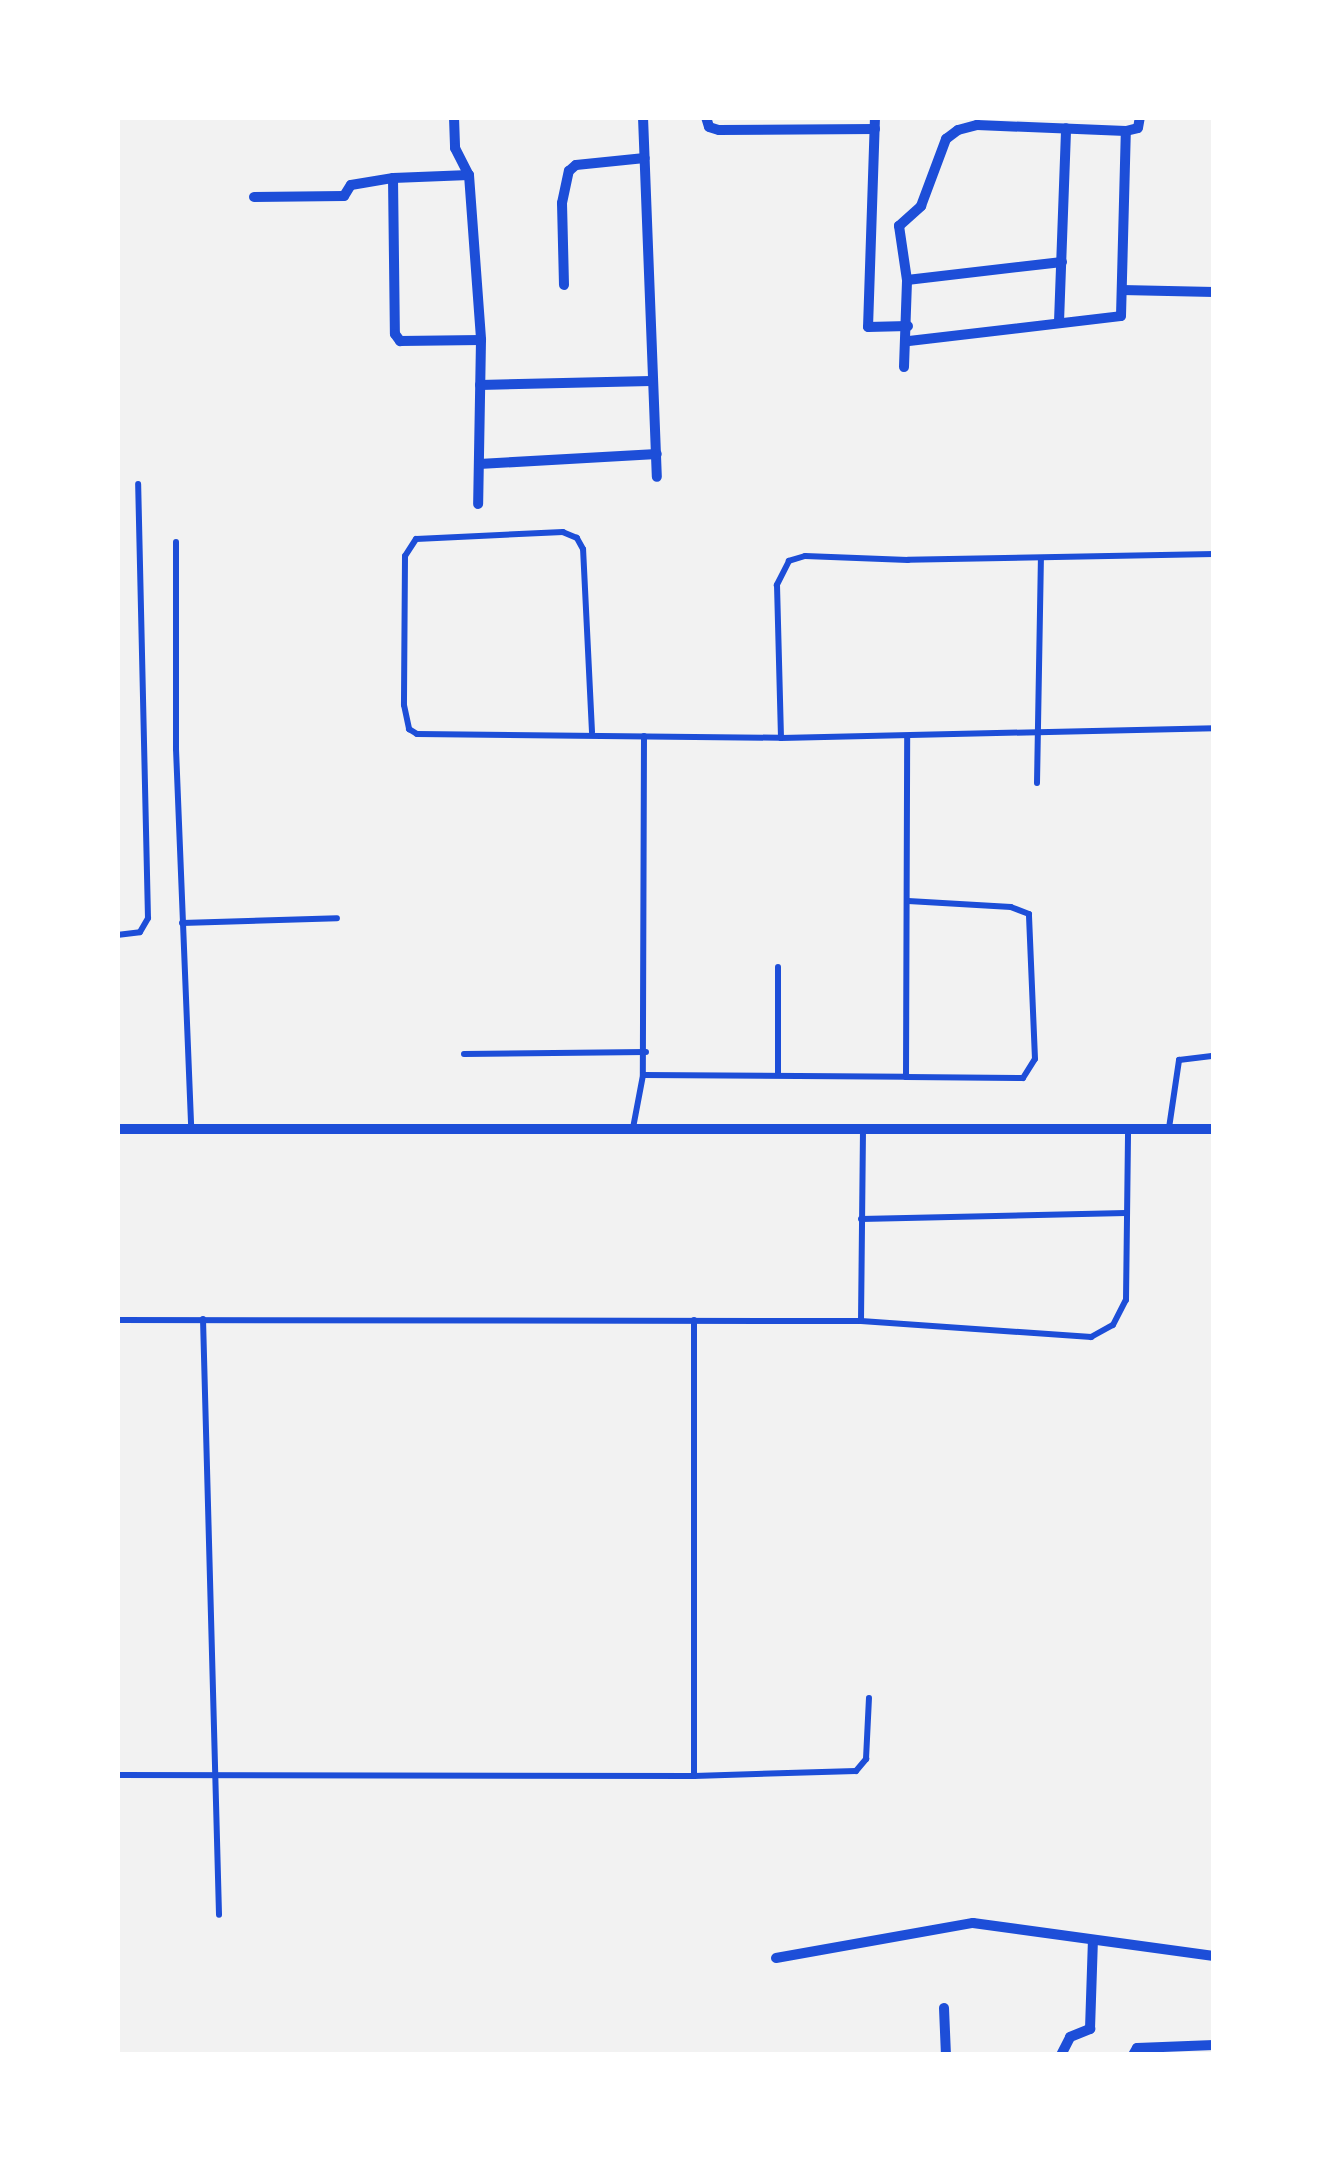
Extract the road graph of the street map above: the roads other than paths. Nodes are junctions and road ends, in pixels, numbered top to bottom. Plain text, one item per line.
1 (454, 117) edge
2 (643, 117) edge
3 (706, 117) edge
4 (875, 123) edge
5 (1135, 125) edge
6 (1066, 128) junction
7 (645, 158) junction
8 (469, 175) junction
9 (393, 178) junction
10 (254, 197) dead end
11 (1062, 262) junction
12 (907, 280) junction
13 (564, 285) dead end
14 (1122, 290) junction
15 (1214, 292) edge
16 (1059, 322) junction
17 (908, 326) junction
18 (481, 340) junction
19 (909, 341) junction
20 (904, 367) dead end
21 (651, 381) junction
22 (480, 385) junction
23 (657, 454) junction
24 (479, 464) junction
25 (657, 477) dead end
26 (138, 484) dead end
27 (478, 504) dead end
28 (176, 542) dead end
29 (1214, 554) edge
30 (1041, 557) junction
31 (1214, 728) edge
32 (592, 732) junction
33 (1038, 735) junction
34 (644, 736) junction
35 (907, 736) junction
36 (782, 738) junction
37 (1037, 783) dead end
38 (908, 901) junction
39 (337, 918) dead end
40 (182, 923) junction
41 (117, 935) edge
42 (778, 967) dead end
43 (646, 1052) junction
44 (464, 1054) dead end
45 (1214, 1056) edge
46 (643, 1075) junction
47 (778, 1076) junction
48 (906, 1077) junction
49 (190, 1128) junction
50 (633, 1128) junction
51 (862, 1128) junction
52 (1169, 1128) junction
53 (117, 1129) edge
54 (1214, 1129) edge
55 (1128, 1130) junction
56 (1126, 1214) junction
57 (861, 1219) junction
58 (203, 1319) junction
59 (117, 1320) edge
60 (694, 1320) junction
61 (861, 1321) junction
62 (868, 1698) dead end
63 (117, 1775) edge
64 (214, 1776) junction
65 (694, 1776) junction
66 (219, 1916) dead end
67 (1093, 1940) junction
68 (1214, 1956) edge
69 (776, 1958) dead end
70 (944, 2008) dead end
71 (1214, 2045) edge
72 (946, 2055) edge
73 (1061, 2055) edge
74 (1132, 2055) edge

1 - 8 street
2 - 7 street
3 - 4 street
4 - 17 street
5 - 6 street
5 - 14 street
6 - 11 street
6 - 12 street
7 - 13 street
7 - 21 street
8 - 9 street
8 - 18 street
9 - 10 street
9 - 18 street
11 - 12 street
11 - 16 street
12 - 17 street
14 - 15 street
14 - 16 street
16 - 19 street
17 - 19 street
18 - 22 street
19 - 20 street
21 - 22 street
21 - 23 street
22 - 24 street
23 - 24 street
23 - 25 street
24 - 27 street
26 - 41 lane
28 - 40 lane
29 - 30 lane
30 - 33 lane
30 - 36 lane
31 - 33 lane
32 - 32 lane
32 - 34 lane
33 - 35 lane
33 - 37 lane
34 - 36 lane
34 - 43 lane
35 - 36 lane
35 - 38 lane
38 - 48 lane
38 - 48 lane
39 - 40 lane
40 - 49 lane
42 - 47 lane
43 - 44 lane
43 - 46 lane
45 - 52 lane
46 - 47 lane
46 - 50 lane
47 - 48 lane
49 - 50 street
49 - 53 street
50 - 51 street
51 - 55 street
51 - 57 lane
52 - 54 street
52 - 55 street
55 - 56 lane
56 - 57 lane
56 - 61 lane
57 - 61 lane
58 - 59 lane
58 - 60 lane
58 - 64 lane
60 - 61 lane
60 - 65 lane
62 - 65 lane
63 - 64 lane
64 - 65 lane
64 - 66 lane
67 - 68 street
67 - 69 street
67 - 73 street
70 - 72 street
71 - 74 street

